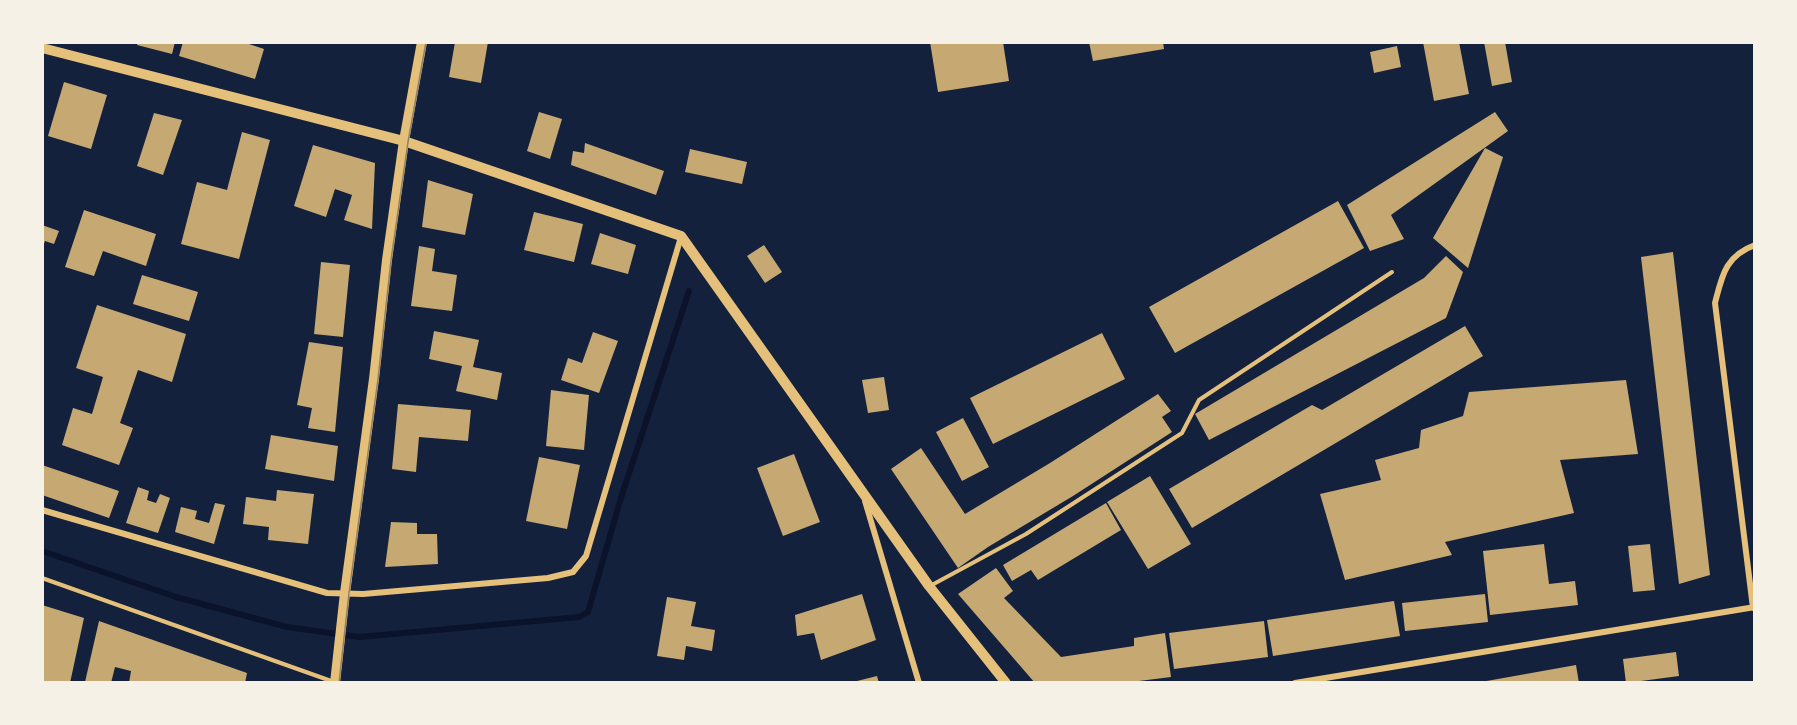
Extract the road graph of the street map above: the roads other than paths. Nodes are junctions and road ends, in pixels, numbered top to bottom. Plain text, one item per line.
1 (422, 42) edge
2 (42, 48) edge
3 (404, 141) junction
4 (681, 236) junction
5 (1755, 245) edge
6 (1392, 272) dead end
7 (862, 491) junction
8 (42, 510) edge
9 (42, 578) edge
10 (929, 586) junction
11 (345, 593) junction
12 (1754, 608) edge
13 (335, 682) edge
14 (919, 683) edge
15 (1006, 683) edge
16 (1295, 683) edge

1 - 3 street
2 - 3 street
3 - 4 street
3 - 11 street
4 - 7 street
4 - 11 street
5 - 12 street
6 - 10 lane
7 - 10 street
7 - 14 street
8 - 11 street
9 - 13 lane
10 - 15 street
11 - 13 street
12 - 16 street

